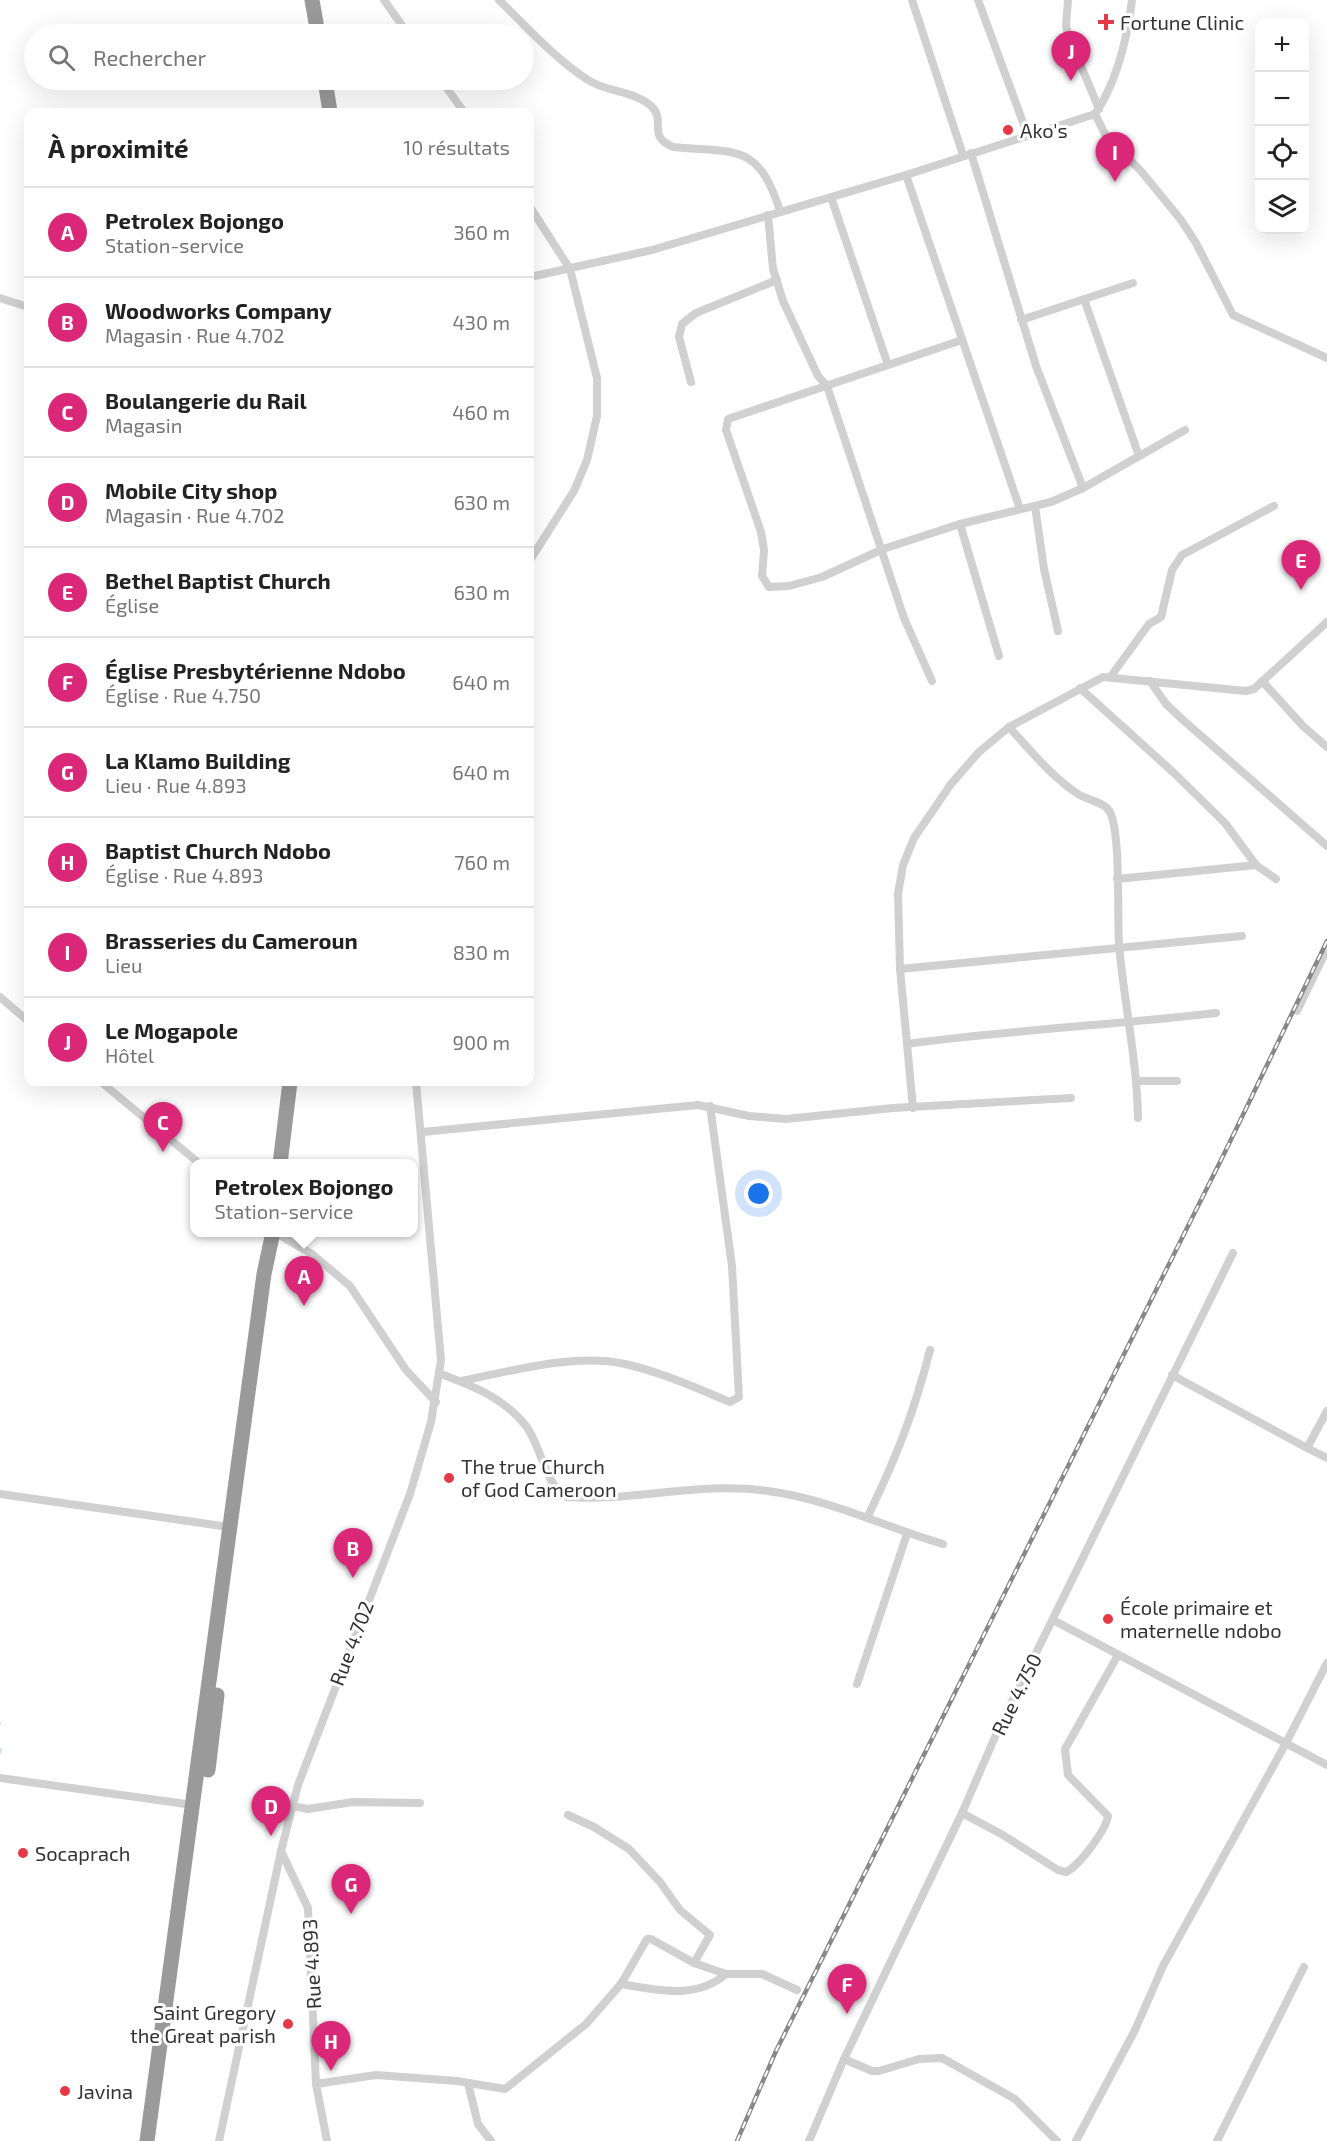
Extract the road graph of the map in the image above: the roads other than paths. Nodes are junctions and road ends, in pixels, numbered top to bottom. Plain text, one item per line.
1 (312, 0) edge
2 (384, 0) edge
3 (499, 0) edge
4 (912, 0) edge
5 (978, 0) edge
6 (1068, 0) edge
7 (1131, 0) edge
8 (316, 24) edge
9 (401, 24) edge
10 (524, 24) edge
11 (534, 34) edge
12 (327, 90) edge
13 (448, 90) edge
14 (329, 108) edge
15 (461, 108) edge
16 (1097, 111) junction
17 (1028, 136) junction
18 (967, 154) junction
19 (906, 175) junction
20 (831, 197) junction
21 (780, 212) junction
22 (534, 213) edge
23 (768, 215) junction
24 (570, 269) junction
25 (534, 276) edge
26 (777, 280) junction
27 (1133, 283) dead end
28 (0, 297) edge
29 (1084, 299) junction
30 (24, 306) edge
31 (1021, 320) junction
32 (962, 340) junction
33 (1327, 358) edge
34 (888, 365) junction
35 (691, 382) dead end
36 (827, 386) junction
37 (1185, 430) dead end
38 (1139, 456) junction
39 (1083, 488) junction
40 (1035, 506) junction
41 (1274, 506) dead end
42 (1020, 509) junction
43 (960, 524) junction
44 (883, 549) junction
45 (534, 554) edge
46 (1327, 622) edge
47 (1058, 630) dead end
48 (999, 656) dead end
49 (1111, 676) junction
50 (932, 681) dead end
51 (1150, 681) junction
52 (1262, 681) junction
53 (1080, 688) junction
54 (1010, 727) junction
55 (1327, 747) edge
56 (1327, 846) edge
57 (1256, 866) junction
58 (1117, 879) junction
59 (1276, 879) dead end
60 (1242, 936) dead end
61 (1119, 946) junction
62 (1327, 949) edge
63 (900, 969) junction
64 (0, 997) edge
65 (1297, 1011) dead end
66 (1216, 1013) dead end
67 (24, 1018) edge
68 (1129, 1023) junction
69 (907, 1044) junction
70 (1136, 1081) junction
71 (1177, 1081) dead end
72 (106, 1086) edge
73 (290, 1086) edge
74 (416, 1086) edge
75 (1071, 1098) dead end
76 (710, 1106) junction
77 (913, 1108) junction
78 (1138, 1118) dead end
79 (422, 1132) junction
80 (194, 1159) edge
81 (281, 1159) edge
82 (273, 1237) edge
83 (273, 1237) edge
84 (275, 1237) edge
85 (1233, 1253) dead end
86 (930, 1350) dead end
87 (441, 1374) junction
88 (1172, 1375) junction
89 (461, 1382) junction
90 (436, 1402) junction
91 (1327, 1411) edge
92 (1307, 1448) junction
93 (1327, 1458) edge
94 (0, 1494) edge
95 (868, 1516) junction
96 (229, 1527) junction
97 (906, 1534) junction
98 (943, 1544) dead end
99 (224, 1605) junction
100 (1053, 1620) junction
101 (1118, 1655) junction
102 (1327, 1663) edge
103 (857, 1684) dead end
104 (1286, 1743) junction
105 (1327, 1766) edge
106 (0, 1778) edge
107 (420, 1803) dead end
108 (193, 1805) junction
109 (292, 1806) junction
110 (962, 1814) junction
111 (567, 1815) dead end
112 (281, 1851) junction
113 (177, 1958) junction
114 (694, 1963) junction
115 (1304, 1968) dead end
116 (726, 1974) junction
117 (621, 1984) junction
118 (797, 1990) dead end
119 (844, 2059) junction
120 (468, 2083) junction
121 (316, 2084) junction
122 (147, 2141) edge
123 (158, 2141) edge
124 (219, 2141) edge
125 (327, 2141) edge
126 (491, 2141) edge
127 (809, 2141) edge
128 (1057, 2141) edge
129 (1077, 2141) edge
130 (1217, 2141) edge

1 - 8 highway
2 - 9 street
3 - 10 street
4 - 18 street
5 - 17 street
6 - 16 street
7 - 16 street
11 - 21 street
12 - 14 highway
13 - 15 street
16 - 17 street
16 - 33 street
17 - 18 street
18 - 19 street
18 - 31 street
19 - 20 street
19 - 32 street
20 - 21 street
20 - 34 street
21 - 23 street
22 - 24 street
23 - 24 street
23 - 26 street
24 - 25 street
24 - 45 street
26 - 35 street
26 - 36 street
27 - 29 street
28 - 30 street
29 - 31 street
29 - 38 street
31 - 39 street
32 - 34 street
32 - 42 street
34 - 36 street
36 - 44 street
36 - 44 street
37 - 38 street
38 - 39 street
39 - 40 street
40 - 42 street
40 - 47 street
41 - 49 street
42 - 43 street
43 - 44 street
43 - 48 street
44 - 50 street
46 - 52 street
49 - 51 street
49 - 53 street
51 - 52 street
51 - 56 street
52 - 55 street
53 - 54 street
53 - 57 street
54 - 58 street
54 - 63 street
57 - 58 street
57 - 59 street
58 - 61 street
60 - 61 street
61 - 63 street
61 - 68 street
62 - 65 street
63 - 69 street
64 - 67 street
66 - 68 street
68 - 69 street
68 - 70 street
69 - 77 street
70 - 71 street
70 - 78 street
72 - 80 street
73 - 81 highway
74 - 79 street, Rue 4.702
75 - 77 street
76 - 77 street
76 - 79 street
76 - 89 street
79 - 87 street, Rue 4.702
82 - 96 highway
83 - 99 highway
84 - 90 street
85 - 88 street, Rue 4.750
86 - 95 street
87 - 89 street
87 - 90 street, Rue 4.702
88 - 92 street
88 - 100 street, Rue 4.750
89 - 95 street
90 - 109 street, Rue 4.702
91 - 92 street
92 - 93 street
94 - 96 street
95 - 97 street
96 - 99 highway
97 - 98 street
97 - 103 street
99 - 108 highway
99 - 113 highway
100 - 101 street
100 - 110 street, Rue 4.750
101 - 104 street
101 - 110 street
102 - 104 street
104 - 105 street
104 - 129 street
106 - 108 street
107 - 109 street
108 - 113 highway
109 - 112 street, Rue 4.702
110 - 119 street, Rue 4.750
111 - 114 street
112 - 121 street, Rue 4.893
112 - 124 street, Rue 4.702
113 - 122 highway
113 - 123 highway
114 - 116 street
114 - 117 street
115 - 130 street
116 - 117 street
116 - 118 street
117 - 120 street
119 - 127 street, Rue 4.750
119 - 128 street
120 - 121 street
120 - 126 street
121 - 125 street, Rue 4.893

